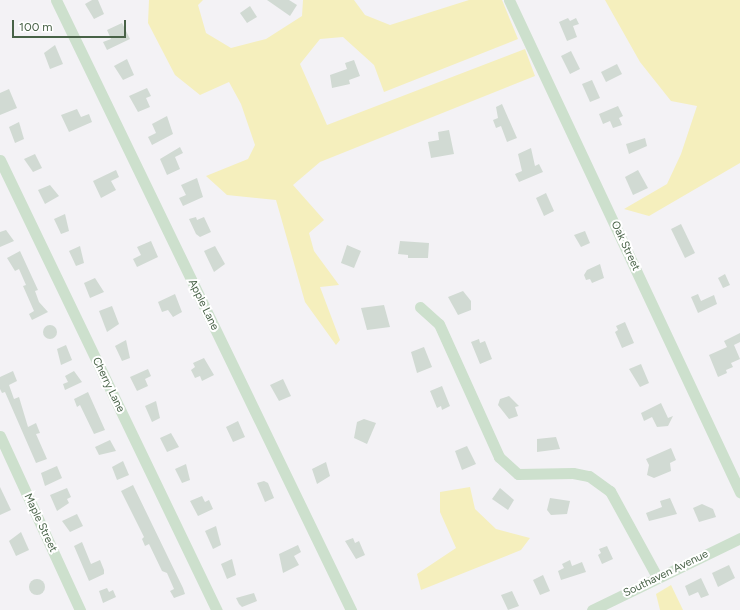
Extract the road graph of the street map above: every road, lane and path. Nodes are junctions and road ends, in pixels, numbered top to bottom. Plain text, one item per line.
1 (56, 0) edge
2 (509, 0) edge
3 (0, 160) edge
4 (420, 307) dead end
5 (0, 436) edge
6 (740, 492) edge
7 (740, 538) edge
8 (658, 577) junction
9 (80, 610) edge
10 (217, 610) edge
11 (351, 610) edge
12 (592, 610) edge

1 - 11 street, Apple Lane
2 - 6 street, Oak Street
3 - 10 street, Cherry Lane
4 - 8 street
5 - 9 street, Maple Street
7 - 8 street, Southaven Avenue
8 - 12 street, Southaven Avenue

